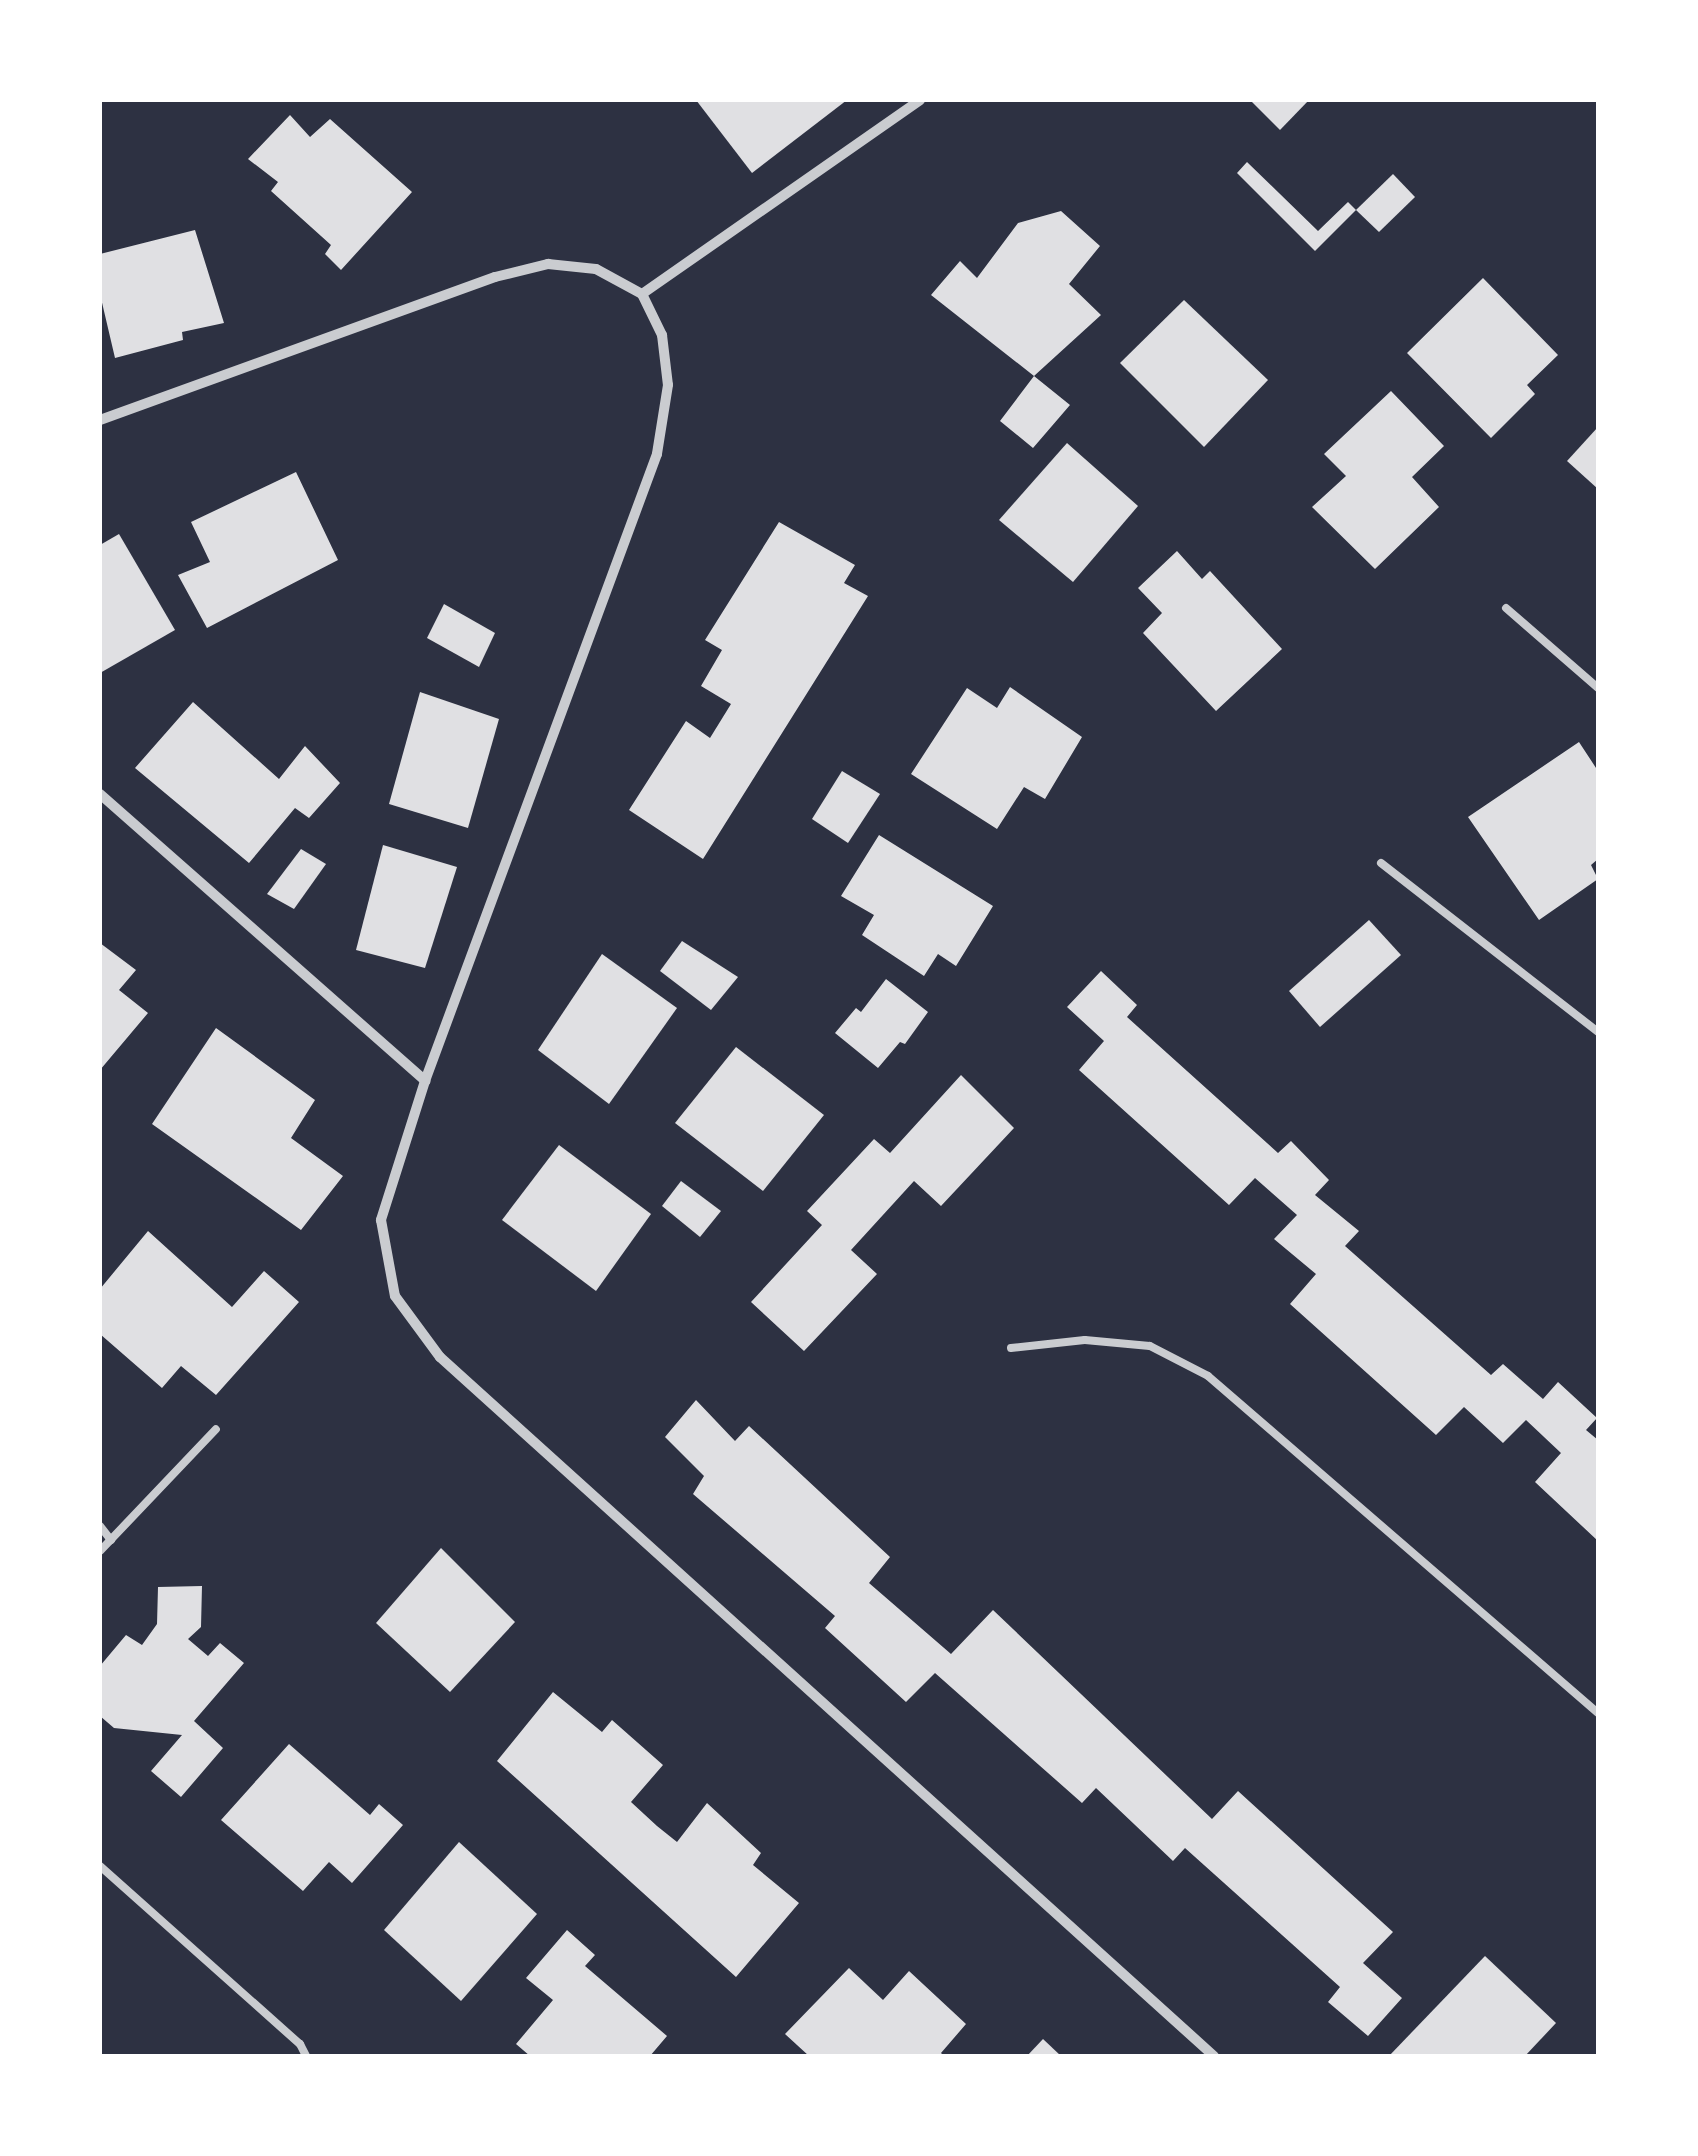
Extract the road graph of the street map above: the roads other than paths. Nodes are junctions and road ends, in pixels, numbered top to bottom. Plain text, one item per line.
1 (920, 100) edge
2 (642, 294) junction
3 (100, 420) edge
4 (1506, 608) dead end
5 (1598, 688) edge
6 (100, 794) edge
7 (1381, 863) dead end
8 (1598, 1032) edge
9 (425, 1080) junction
10 (1011, 1348) dead end
11 (216, 1429) dead end
12 (100, 1526) edge
13 (111, 1540) junction
14 (100, 1551) edge
15 (1598, 1713) edge
16 (100, 1866) edge
17 (306, 2056) edge
18 (1214, 2056) edge

1 - 2 street
2 - 3 street
2 - 9 street
4 - 5 lane
6 - 9 street
7 - 8 lane
9 - 18 street
10 - 15 lane
11 - 13 lane
12 - 13 lane
13 - 14 lane
16 - 17 lane

